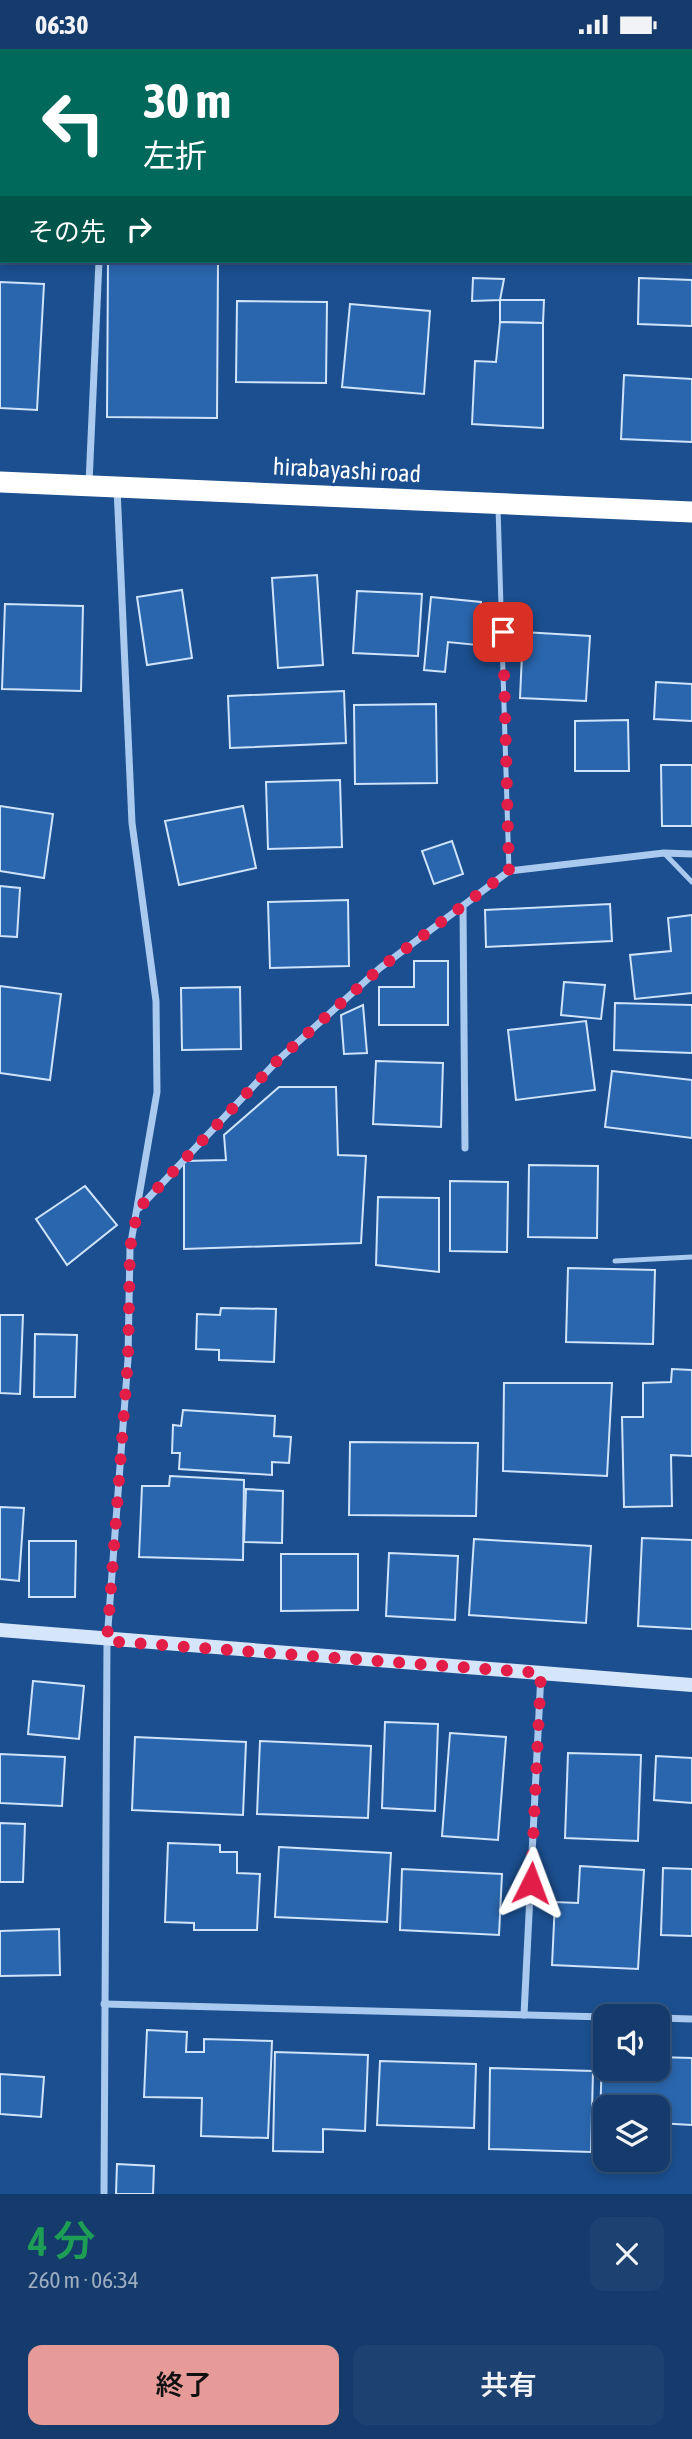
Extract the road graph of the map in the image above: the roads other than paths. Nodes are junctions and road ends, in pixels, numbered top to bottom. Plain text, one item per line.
1 (99, 263) edge
2 (0, 482) edge
3 (89, 484) junction
4 (117, 485) junction
5 (498, 504) junction
6 (692, 512) edge
7 (664, 853) junction
8 (692, 854) edge
9 (509, 871) junction
10 (692, 882) edge
11 (463, 906) junction
12 (465, 1148) dead end
13 (138, 1209) junction
14 (692, 1257) edge
15 (615, 1261) dead end
16 (0, 1630) edge
17 (107, 1641) junction
18 (541, 1673) junction
19 (692, 1685) edge
20 (104, 2004) junction
21 (524, 2015) junction
22 (593, 2017) edge
23 (670, 2018) edge
24 (692, 2019) edge
25 (104, 2194) edge

1 - 3 street
2 - 3 highway, hirabayashi road
3 - 4 highway, hirabayashi road
4 - 5 highway, hirabayashi road
4 - 13 street
5 - 6 highway, hirabayashi road
5 - 9 lane
7 - 8 street
7 - 9 street
7 - 10 lane
9 - 11 street
11 - 12 street
11 - 13 street
13 - 17 street
14 - 15 lane
16 - 17 street
17 - 18 street
17 - 20 street
18 - 19 street
18 - 21 street
20 - 21 street
20 - 25 street
21 - 22 street
23 - 24 street

